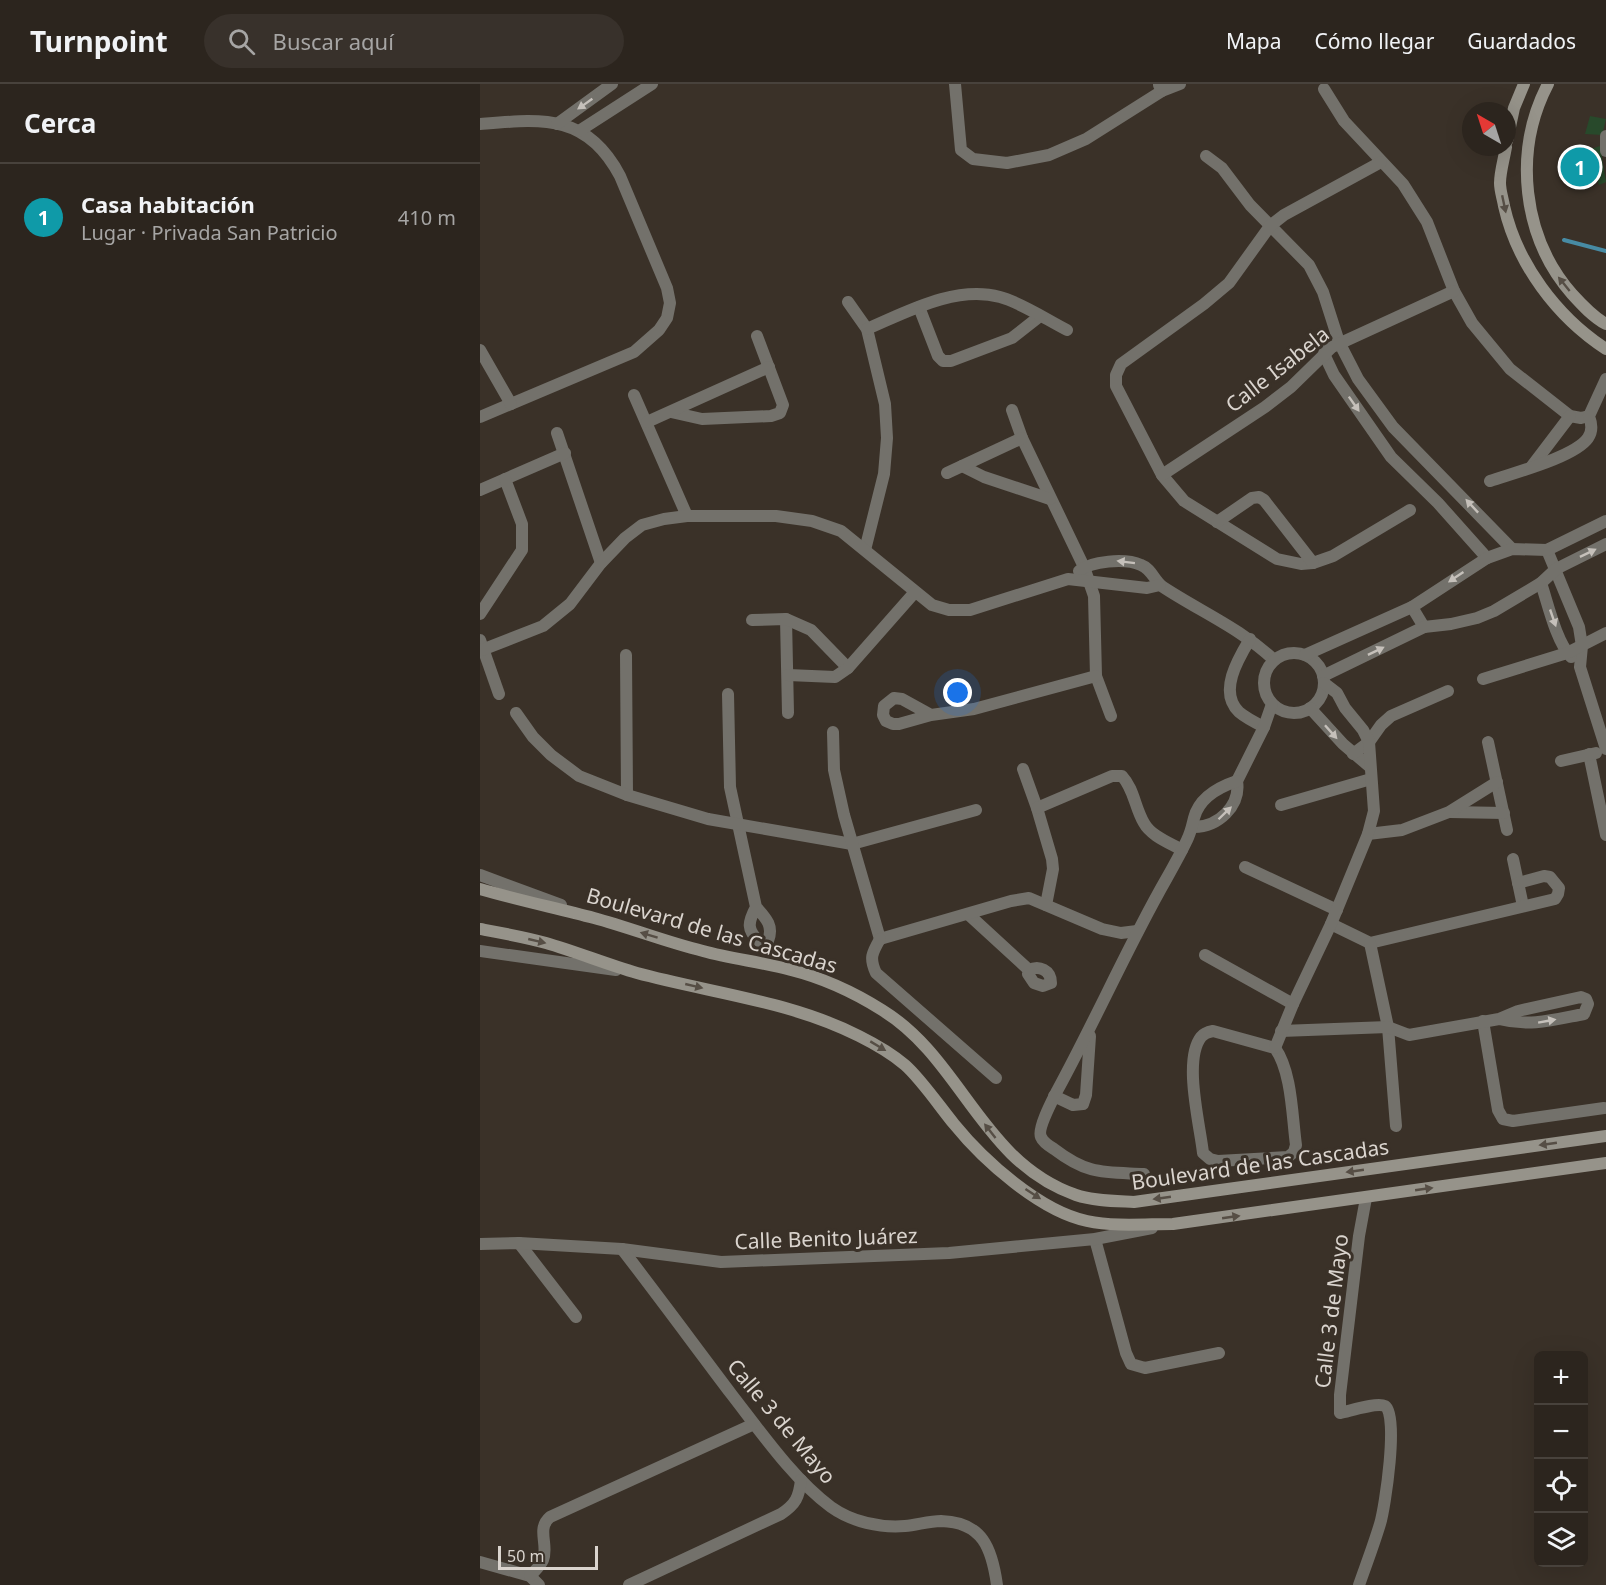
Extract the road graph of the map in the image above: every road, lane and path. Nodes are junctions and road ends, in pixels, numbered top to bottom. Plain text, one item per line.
1 (652, 84) edge
2 (955, 84) edge
3 (1180, 84) edge
4 (1524, 84) edge
5 (1548, 84) edge
6 (609, 87) edge
7 (1160, 87) edge
8 (1324, 89) dead end
9 (1516, 103) edge
10 (616, 107) junction
11 (480, 124) edge
12 (557, 124) junction
13 (579, 131) junction
14 (1606, 136) edge
15 (1606, 151) edge
16 (1206, 156) dead end
17 (1505, 156) edge
18 (1381, 162) junction
19 (1270, 226) junction
20 (1454, 291) junction
21 (848, 302) dead end
22 (918, 307) junction
23 (1041, 316) junction
24 (1606, 324) edge
25 (1333, 326) junction
26 (867, 329) junction
27 (1067, 330) dead end
28 (757, 336) dead end
29 (1340, 342) junction
30 (480, 350) edge
31 (1606, 350) edge
32 (1324, 354) junction
33 (769, 367) junction
34 (1606, 379) edge
35 (634, 395) dead end
36 (511, 404) junction
37 (1012, 410) dead end
38 (671, 412) junction
39 (1570, 416) junction
40 (1589, 416) junction
41 (480, 417) edge
42 (647, 422) junction
43 (557, 433) dead end
44 (1022, 438) junction
45 (565, 453) junction
46 (962, 466) junction
47 (1532, 466) junction
48 (947, 472) dead end
49 (1162, 475) junction
50 (505, 479) junction
51 (1490, 481) dead end
52 (480, 490) edge
53 (1456, 490) junction
54 (1050, 499) junction
55 (1438, 503) junction
56 (1410, 510) dead end
57 (687, 516) junction
58 (1606, 521) edge
59 (1216, 522) junction
60 (1606, 544) edge
61 (1512, 549) junction
62 (865, 550) junction
63 (1547, 550) junction
64 (1487, 558) junction
65 (601, 563) junction
66 (1313, 563) junction
67 (1084, 567) junction
68 (1556, 568) junction
69 (1068, 579) junction
70 (1089, 581) junction
71 (1541, 583) junction
72 (1160, 585) junction
73 (915, 592) junction
74 (1412, 607) junction
75 (480, 614) edge
76 (786, 619) junction
77 (752, 620) dead end
78 (1424, 627) junction
79 (1606, 633) edge
80 (1250, 639) junction
81 (481, 645) edge
82 (1582, 646) junction
83 (1567, 653) junction
84 (627, 655) dead end
85 (1305, 655) junction
86 (1274, 660) junction
87 (1580, 667) junction
88 (848, 668) junction
89 (788, 675) junction
90 (1096, 676) junction
91 (1483, 679) dead end
92 (1324, 680) junction
93 (1448, 691) dead end
94 (499, 694) dead end
95 (728, 694) dead end
96 (1272, 704) junction
97 (1310, 708) junction
98 (516, 713) dead end
99 (788, 713) dead end
100 (931, 715) dead end
101 (1111, 716) dead end
102 (1263, 728) junction
103 (833, 732) dead end
104 (1369, 742) junction
105 (1488, 742) dead end
106 (1606, 750) edge
107 (1353, 754) junction
108 (1589, 754) junction
109 (1561, 761) dead end
110 (1023, 769) dead end
111 (1370, 773) junction
112 (1237, 781) junction
113 (1497, 782) junction
114 (627, 795) junction
115 (1281, 805) dead end
116 (1037, 808) junction
117 (976, 810) dead end
118 (1449, 812) junction
119 (1504, 813) junction
120 (739, 823) junction
121 (1194, 827) junction
122 (1507, 830) dead end
123 (1368, 834) junction
124 (1606, 835) edge
125 (852, 844) junction
126 (1182, 850) junction
127 (1514, 859) dead end
128 (1245, 867) dead end
129 (480, 875) edge
130 (1518, 883) junction
131 (480, 889) edge
132 (1046, 905) junction
133 (1523, 906) junction
134 (756, 907) dead end
135 (1337, 910) junction
136 (968, 914) junction
137 (596, 918) junction
138 (1331, 924) junction
139 (480, 929) edge
140 (1137, 931) junction
141 (880, 939) junction
142 (1370, 943) junction
143 (480, 951) edge
144 (1205, 955) dead end
145 (1029, 970) dead end
146 (637, 972) junction
147 (1293, 1004) junction
148 (1499, 1019) junction
149 (1483, 1022) junction
150 (1388, 1027) junction
151 (1090, 1030) junction
152 (1281, 1031) junction
153 (1275, 1047) junction
154 (996, 1078) dead end
155 (1054, 1096) junction
156 (1604, 1108) dead end
157 (1396, 1126) dead end
158 (1606, 1136) edge
159 (1606, 1162) edge
160 (1144, 1174) dead end
161 (1366, 1198) junction
162 (1173, 1224) junction
163 (1095, 1239) junction
164 (519, 1243) junction
165 (480, 1244) edge
166 (622, 1249) junction
167 (576, 1317) dead end
168 (1219, 1353) dead end
169 (754, 1424) junction
170 (801, 1480) junction
171 (480, 1562) edge
172 (530, 1576) junction
173 (539, 1585) edge
174 (629, 1585) edge
175 (997, 1585) edge
176 (1359, 1585) edge

1 - 10 street
2 - 7 street
3 - 7 street
4 - 9 main road
24 -> 5 main road
6 - 10 street
6 -> 12 street
8 - 18 street
10 - 13 street
11 - 12 street
12 - 13 street
13 - 36 street
14 - 15 street
16 - 19 street
17 -> 31 main road
18 - 19 street
18 - 20 street
19 - 25 street
19 - 49 street
20 - 29 street, Calle Isabela
20 - 39 street
21 - 26 street
22 - 23 street
22 - 23 street
22 - 26 street
23 - 27 street
25 - 29 street
25 - 32 street
26 - 62 street
28 - 33 street
29 - 32 street, Calle Isabela
29 - 53 street
30 - 36 street
32 - 49 street, Calle Isabela
32 -> 55 street
33 - 38 street
33 - 38 street
34 - 40 street
35 - 42 street
36 - 41 street
37 - 44 street
38 - 42 street
39 - 40 street
39 - 47 street
40 - 47 street
42 - 57 street
43 - 45 street
44 - 46 street
44 - 54 street
45 - 50 street
45 - 65 street
46 - 48 street
46 - 54 street
47 - 51 street
49 - 59 street
50 - 52 street
50 - 75 street
53 - 55 street
61 -> 53 street
54 - 67 street
55 - 64 street
56 - 66 street
57 - 62 street
57 - 65 street
58 - 63 street
59 - 66 street
59 - 66 street
68 -> 60 street
61 - 63 street
61 - 64 street
62 - 73 street
63 - 68 street
64 -> 74 street
65 - 81 street
67 - 69 street
67 - 70 street
72 -> 67 street
68 - 71 street
68 - 82 street
69 - 70 street
69 - 73 street
70 - 72 street
70 - 90 street
71 - 78 street
71 -> 83 street
72 - 80 street
73 - 88 street
74 - 78 street
74 - 85 street
76 - 77 street
76 - 88 street
76 - 89 street
92 -> 78 street
79 - 82 street
80 - 86 street
80 - 102 street
81 - 94 street
82 - 83 street
82 - 87 street
83 - 87 street
83 - 91 street
84 - 114 street
85 - 86 street
85 - 92 street
86 - 96 street
87 - 106 street
88 - 89 street
89 - 99 street
90 - 100 street
90 - 101 street
92 - 97 street
92 - 104 street
93 - 104 street
95 - 120 street
96 - 97 street
96 - 102 street
97 -> 107 street
98 - 114 street
102 - 112 street
103 - 125 street
104 - 107 street
104 - 111 street
105 - 113 street
106 - 108 street
107 - 111 street
108 - 109 street
108 - 124 street
110 - 116 street
111 - 115 street
111 - 123 street
112 - 121 street
121 -> 112 street
113 - 118 street
113 - 119 street
114 - 120 street
116 - 126 street
116 - 132 street
117 - 125 street
118 - 119 street
118 - 123 street
119 - 122 street
120 - 125 street
120 - 134 street
121 - 126 street
123 - 135 street
125 - 141 street
126 - 140 street
127 - 130 street
128 - 135 street
129 - 137 street, Boulevard de las Cascadas
130 - 133 street
130 - 133 street
131 - 137 main road
132 - 136 street
132 - 140 street
133 - 142 street
135 - 138 street
136 - 141 street
136 - 145 street
158 -> 137 main road, Boulevard de las Cascadas
138 - 142 street
138 - 147 street
139 -> 146 main road
140 - 151 street
141 - 154 street
142 - 150 street
143 - 146 street, Boulevard de las Cascadas
144 - 147 street
146 -> 162 main road, Boulevard de las Cascadas
147 - 152 street
148 -> 148 street
148 - 149 street
149 - 150 street
149 - 156 street
150 - 152 street
150 - 157 street
151 - 155 street
151 - 155 street
152 - 153 street
153 - 153 street
155 - 160 street
161 -> 159 main road, Boulevard de las Cascadas
162 -> 161 main road, Boulevard de las Cascadas
161 - 176 street, Calle 3 de Mayo
162 - 163 street, Calle Benito Juárez
163 - 166 street, Calle Benito Juárez
163 - 168 street
164 - 165 street, Calle Benito Juárez
164 - 166 street, Calle Benito Juárez
164 - 167 street
166 - 169 street, Calle 3 de Mayo
169 - 170 street, Calle 3 de Mayo
169 - 172 street
170 - 174 street
170 - 175 street, Calle 3 de Mayo
171 - 172 street
172 - 173 street

